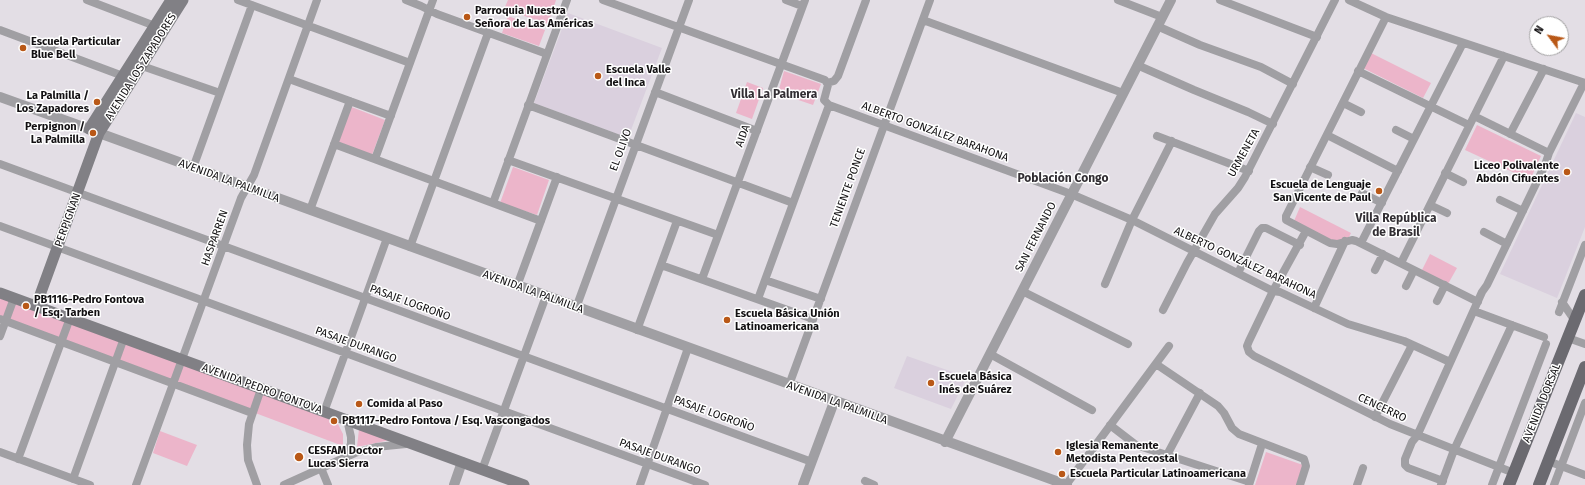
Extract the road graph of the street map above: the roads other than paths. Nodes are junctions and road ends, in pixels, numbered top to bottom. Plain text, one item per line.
1 (87, 0) edge
2 (171, 0) edge
3 (183, 0) edge
4 (238, 0) edge
5 (317, 0) edge
6 (406, 0) edge
7 (433, 0) edge
8 (567, 0) edge
9 (603, 0) edge
10 (689, 0) edge
11 (786, 0) edge
12 (866, 0) edge
13 (930, 0) edge
14 (1118, 0) edge
15 (1171, 0) edge
16 (1220, 0) edge
17 (1335, 0) edge
18 (1350, 0) edge
19 (804, 3) edge
20 (252, 5) junction
21 (429, 10) junction
22 (1386, 17) junction
23 (923, 20) junction
24 (1160, 21) junction
25 (155, 26) junction
26 (308, 26) junction
27 (679, 28) junction
28 (0, 30) edge
29 (488, 33) junction
30 (1317, 37) junction
31 (1463, 43) junction
32 (547, 54) junction
33 (1504, 56) junction
34 (410, 63) junction
35 (1138, 64) junction
36 (781, 65) junction
37 (142, 66) junction
38 (1544, 69) junction
39 (1358, 71) junction
40 (122, 76) junction
41 (289, 79) junction
42 (827, 83) junction
43 (1584, 83) edge
44 (1293, 84) junction
45 (655, 92) junction
46 (220, 93) junction
47 (1123, 93) junction
48 (0, 97) edge
49 (350, 101) junction
50 (1343, 103) junction
51 (829, 104) junction
52 (528, 105) junction
53 (1430, 107) junction
54 (1360, 112) dead end
55 (391, 116) junction
56 (1474, 116) junction
57 (1273, 124) junction
58 (884, 125) junction
59 (1469, 125) junction
60 (1396, 130) dead end
61 (94, 131) junction
62 (757, 131) junction
63 (1510, 134) junction
64 (1327, 135) junction
65 (1157, 136) dead end
66 (1414, 139) junction
67 (1172, 141) junction
68 (334, 144) junction
69 (636, 145) junction
70 (1549, 153) junction
71 (375, 159) junction
72 (508, 160) junction
73 (0, 164) edge
74 (1310, 167) junction
75 (193, 168) junction
76 (1248, 171) junction
77 (1398, 171) junction
78 (1445, 174) junction
79 (1328, 175) dead end
80 (556, 177) junction
81 (433, 181) junction
82 (738, 182) junction
83 (1463, 182) dead end
84 (247, 188) junction
85 (78, 192) junction
86 (1362, 193) dead end
87 (1071, 194) junction
88 (616, 199) junction
89 (1500, 200) dead end
90 (492, 203) junction
91 (793, 203) junction
92 (1382, 203) junction
93 (1430, 205) junction
94 (310, 210) junction
95 (1523, 211) junction
96 (1447, 213) dead end
97 (677, 220) junction
98 (1132, 220) junction
99 (541, 221) junction
100 (0, 226) edge
101 (1306, 231) junction
102 (1484, 232) dead end
103 (718, 235) junction
104 (387, 238) junction
105 (1345, 241) junction
106 (1361, 243) junction
107 (1300, 244) junction
108 (1507, 244) junction
109 (1585, 245) edge
110 (224, 246) junction
111 (410, 247) junction
112 (58, 248) junction
113 (1194, 252) junction
114 (1383, 254) junction
115 (1401, 263) junction
116 (660, 265) junction
117 (1375, 270) dead end
118 (1414, 270) junction
119 (1238, 273) junction
120 (702, 279) junction
121 (765, 280) junction
122 (1105, 284) dead end
123 (517, 286) junction
124 (1406, 286) dead end
125 (1445, 286) junction
126 (1022, 291) junction
127 (1274, 291) junction
128 (0, 293) edge
129 (1585, 295) edge
130 (546, 296) junction
131 (14, 298) junction
132 (365, 298) junction
133 (758, 299) junction
134 (821, 299) junction
135 (203, 301) junction
136 (1437, 301) dead end
137 (1478, 302) junction
138 (1562, 302) junction
139 (36, 306) junction
140 (576, 308) junction
141 (1314, 308) junction
142 (1163, 310) dead end
143 (1474, 311) junction
144 (1559, 312) dead end
145 (70, 318) junction
146 (813, 319) junction
147 (3, 320) edge
148 (1575, 321) junction
149 (1512, 325) junction
150 (637, 330) junction
151 (0, 336) edge
152 (124, 338) junction
153 (1568, 338) junction
154 (61, 342) junction
155 (1128, 344) dead end
156 (1585, 344) edge
157 (1412, 345) junction
158 (1169, 346) dead end
159 (688, 348) junction
160 (345, 353) junction
161 (990, 354) junction
162 (524, 356) junction
163 (182, 360) junction
164 (115, 362) junction
165 (1450, 362) junction
166 (1156, 364) junction
167 (1585, 366) edge
168 (173, 384) junction
169 (789, 385) junction
170 (261, 389) junction
171 (1200, 393) junction
172 (834, 402) junction
173 (1585, 403) edge
174 (1569, 408) junction
175 (667, 409) junction
176 (1092, 410) dead end
177 (504, 411) junction
178 (324, 412) junction
179 (252, 413) junction
180 (1583, 413) edge
181 (1375, 417) junction
182 (345, 419) junction
183 (1110, 425) junction
184 (1417, 436) junction
185 (945, 442) junction
186 (413, 444) junction
187 (1262, 444) junction
188 (1454, 450) junction
189 (0, 452) edge
190 (1167, 455) junction
191 (345, 457) junction
192 (18, 459) junction
193 (1548, 461) junction
194 (462, 462) junction
195 (812, 462) junction
196 (647, 464) junction
197 (1561, 466) junction
198 (1499, 467) junction
199 (321, 468) junction
200 (1363, 468) dead end
201 (482, 470) junction
202 (1514, 473) junction
203 (1585, 475) edge
204 (73, 478) junction
205 (865, 481) dead end
206 (1049, 483) edge
207 (1250, 483) edge
208 (1442, 483) edge
209 (90, 485) edge
210 (136, 485) edge
211 (257, 485) edge
212 (284, 485) edge
213 (328, 485) edge
214 (454, 485) edge
215 (524, 485) edge
216 (640, 485) edge
217 (705, 485) edge
218 (803, 485) edge
219 (874, 485) edge
220 (1066, 485) edge
221 (1300, 485) edge
222 (1357, 485) edge
223 (1492, 485) edge
224 (1509, 485) edge
225 (1539, 485) edge
226 (1554, 485) edge

1 - 25 street
2 - 25 main road, AVENIDA LOS ZAPADORES
3 - 37 main road, AVENIDA LOS ZAPADORES
4 - 20 street
5 - 26 street, HASPARREN
6 - 21 street
7 - 21 street
8 - 32 street
9 - 27 street
10 - 27 street, EL OLIVO
11 - 19 street
12 - 42 street
13 - 23 street, TENIENTE PONCE
14 - 24 street
15 - 24 street, SAN FERNANDO
16 - 30 street
17 - 30 street, URMENETA
18 - 22 street
19 - 36 street, AIDA
20 - 26 street
20 - 46 street
21 - 29 street
21 - 34 street
22 - 31 street
22 - 39 street
23 - 47 street
23 - 58 street, TENIENTE PONCE
24 - 35 street, SAN FERNANDO
24 - 44 street
25 - 40 main road, AVENIDA LOS ZAPADORES
26 - 34 street
26 - 41 street, HASPARREN
27 - 36 street
27 - 45 street, EL OLIVO
28 - 40 street
29 - 32 street
29 - 81 street
30 - 44 street, URMENETA
31 - 33 street
31 - 53 street
32 - 52 street
33 - 38 street
33 - 56 street
34 - 55 street
35 - 47 street, SAN FERNANDO
35 - 57 street
36 - 42 street
36 - 62 street, AIDA
37 - 46 street
37 - 61 main road, AVENIDA LOS ZAPADORES
38 - 43 street
38 - 63 street
39 - 50 street
39 - 53 street
40 - 61 main road, AVENIDA LOS ZAPADORES
41 - 49 street
41 - 84 street, HASPARREN
42 - 51 street
43 - 70 street
44 - 57 street, URMENETA
45 - 62 street
45 - 69 street, EL OLIVO
46 - 75 street
47 - 87 street, SAN FERNANDO
48 - 61 street, AVENIDA LA PALMILLA
49 - 55 street
49 - 68 street
50 - 54 street
50 - 64 street
51 - 58 street, ALBERTO GONZÁLEZ BARAHONA
51 - 91 street
52 - 69 street
52 - 72 street
53 - 59 street
53 - 66 street
55 - 71 street
56 - 59 street
56 - 63 street
57 - 76 street, URMENETA
58 - 87 street, ALBERTO GONZÁLEZ BARAHONA
58 - 134 street, TENIENTE PONCE
59 - 78 street
60 - 66 street
61 - 75 street, AVENIDA LA PALMILLA
61 - 85 main road, PERPIGNAN
62 - 82 street, AIDA
63 - 70 street
64 - 74 street
64 - 77 street
65 - 67 street
66 - 77 street
67 - 76 street
67 - 98 street
68 - 71 street
68 - 94 street
69 - 82 street
69 - 88 street, EL OLIVO
70 - 95 street
71 - 81 street
72 - 80 street
72 - 90 street
73 - 85 street, PASAJE LOGROÑO
74 - 79 street
74 - 101 street
75 - 84 street, AVENIDA LA PALMILLA
76 - 113 street, URMENETA
77 - 92 street
78 - 83 street
78 - 93 street
80 - 88 street
80 - 99 street
81 - 90 street
81 - 111 street
82 - 91 street
82 - 103 street, AIDA
84 - 94 street, AVENIDA LA PALMILLA
84 - 110 street, HASPARREN
85 - 110 street, PASAJE LOGROÑO
85 - 112 main road, PERPIGNAN
86 - 92 street
87 - 98 street, ALBERTO GONZÁLEZ BARAHONA
87 - 126 street, SAN FERNANDO
88 - 97 street
88 - 140 street, EL OLIVO
89 - 95 street
90 - 99 street
91 - 121 street
92 - 106 street
93 - 96 street
93 - 115 street
94 - 104 street, AVENIDA LA PALMILLA
95 - 108 street
97 - 103 street
97 - 116 street
98 - 113 street, ALBERTO GONZÁLEZ BARAHONA
98 - 122 street
99 - 123 street
100 - 112 street, PASAJE DURANGO
101 - 105 street
101 - 107 street
102 - 108 street
103 - 120 street, AIDA
104 - 111 street, AVENIDA LA PALMILLA
104 - 132 street
105 - 106 street
105 - 141 street
106 - 114 street
107 - 119 street
107 - 127 street
108 - 137 street
109 - 138 street
110 - 132 street, PASAJE LOGROÑO
110 - 135 street, HASPARREN
111 - 123 street, AVENIDA LA PALMILLA
112 - 135 street, PASAJE DURANGO
112 - 139 main road, PERPIGNAN
113 - 119 street, ALBERTO GONZÁLEZ BARAHONA
113 - 142 street, URMENETA
114 - 115 street
114 - 117 street
115 - 118 street
116 - 120 street
116 - 150 street
118 - 124 street
118 - 125 street
119 - 127 street, ALBERTO GONZÁLEZ BARAHONA
120 - 133 street
121 - 133 street
121 - 134 street
123 - 130 street, AVENIDA LA PALMILLA
125 - 136 street
125 - 137 street
126 - 155 street
126 - 161 street, SAN FERNANDO
127 - 141 street, ALBERTO GONZÁLEZ BARAHONA
127 - 181 street, CENCERRO
128 - 131 main road, AVENIDA PEDRO FONTOVA
129 - 148 main road, AVENIDA DORSAL
130 - 140 street, AVENIDA LA PALMILLA
130 - 162 street
131 - 139 main road, AVENIDA PEDRO FONTOVA
131 - 147 street
132 - 160 street
132 - 162 street, PASAJE LOGROÑO
133 - 146 street
134 - 146 street, TENIENTE PONCE
135 - 160 street, PASAJE DURANGO
135 - 163 street, HASPARREN
137 - 143 street
138 - 144 street
138 - 148 street
139 - 145 main road, AVENIDA PEDRO FONTOVA
140 - 150 street, AVENIDA LA PALMILLA
141 - 157 street, ALBERTO GONZÁLEZ BARAHONA
143 - 149 street
143 - 165 street
145 - 152 main road, AVENIDA PEDRO FONTOVA
145 - 154 street
146 - 169 street, TENIENTE PONCE
147 - 151 street
147 - 154 street
148 - 153 main road, AVENIDA DORSAL
149 - 188 street
149 - 198 street, AVENIDA DORSAL
150 - 159 street, AVENIDA LA PALMILLA
152 - 163 main road, AVENIDA PEDRO FONTOVA
152 - 164 street
153 - 156 street
153 - 202 main road, AVENIDA DORSAL
154 - 164 street
154 - 192 street
157 - 165 street, ALBERTO GONZÁLEZ BARAHONA
157 - 181 street
158 - 166 street
159 - 169 street, AVENIDA LA PALMILLA
159 - 175 street
160 - 177 street, PASAJE DURANGO
160 - 178 street
161 - 176 street
161 - 185 street, SAN FERNANDO
162 - 175 street, PASAJE LOGROÑO
162 - 177 street
163 - 168 street, HASPARREN
163 - 170 main road, AVENIDA PEDRO FONTOVA
164 - 168 street
164 - 204 street
165 - 184 street
166 - 171 street
166 - 183 street
167 - 174 main road
168 - 179 street
168 - 210 street, HASPARREN
169 - 172 street, AVENIDA LA PALMILLA
170 - 178 main road, AVENIDA PEDRO FONTOVA
170 - 179 street
171 - 187 street
171 - 190 street
172 - 185 street, AVENIDA LA PALMILLA
172 - 195 street
173 - 180 street
174 - 180 street
174 - 193 main road
175 - 195 street, PASAJE LOGROÑO
175 - 196 street
177 - 196 street, PASAJE DURANGO
177 - 201 street
178 - 182 main road, AVENIDA PEDRO FONTOVA
179 - 211 street
180 - 197 street
181 - 184 street, CENCERRO
182 - 186 main road, AVENIDA PEDRO FONTOVA
182 - 191 street
183 - 190 street
183 - 220 street
184 - 188 street, CENCERRO
184 - 208 street
185 - 206 street, AVENIDA LA PALMILLA
186 - 191 street
186 - 194 main road, AVENIDA PEDRO FONTOVA
187 - 207 street
187 - 221 street
188 - 198 street, CENCERRO
188 - 208 street
189 - 192 street
190 - 207 street
191 - 199 street
192 - 204 street
193 - 197 street
193 - 225 main road
194 - 201 main road, AVENIDA PEDRO FONTOVA
194 - 214 street
195 - 218 street
196 - 216 street
196 - 217 street, PASAJE DURANGO
197 - 203 street
197 - 226 street
198 - 202 street, CENCERRO
198 - 223 street, AVENIDA DORSAL
199 - 212 street
199 - 213 street
200 - 222 street
201 - 215 main road, AVENIDA PEDRO FONTOVA
202 - 224 main road, AVENIDA DORSAL
204 - 209 street
205 - 219 street
206 - 220 street, AVENIDA LA PALMILLA

